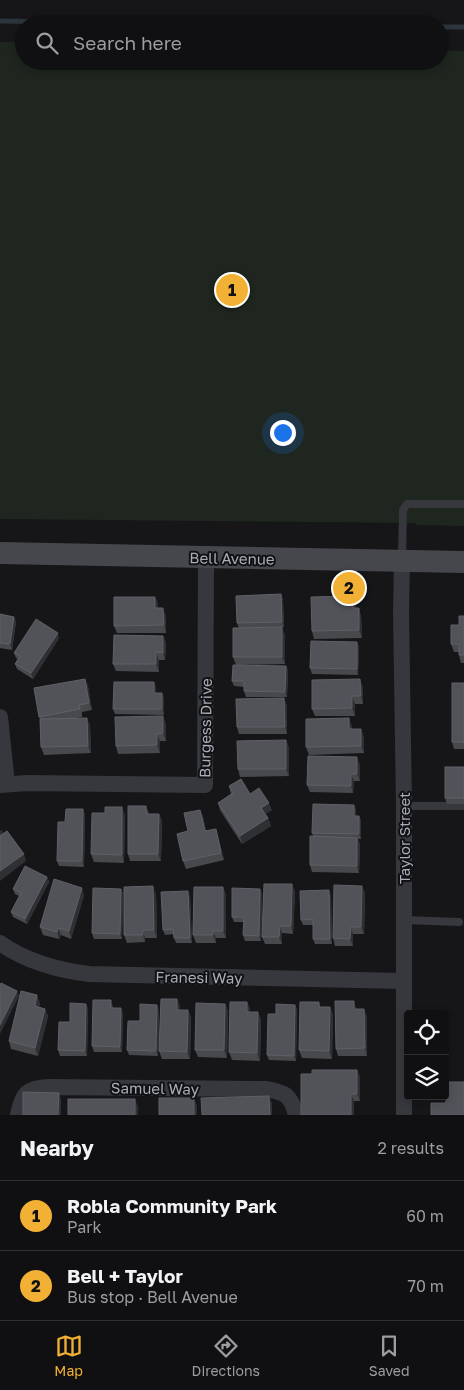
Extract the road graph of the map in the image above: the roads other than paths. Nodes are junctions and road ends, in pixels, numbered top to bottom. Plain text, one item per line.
1 (464, 504) edge
2 (7, 553) edge
3 (206, 557) junction
4 (402, 561) junction
5 (464, 562) edge
6 (0, 717) edge
7 (4, 784) edge
8 (404, 806) junction
9 (464, 806) edge
10 (404, 920) junction
11 (459, 922) dead end
12 (0, 943) edge
13 (404, 981) junction
14 (18, 1115) edge
15 (296, 1115) edge
16 (404, 1115) edge

1 - 4 lane
2 - 3 main road, Bell Avenue
3 - 4 main road, Bell Avenue
3 - 7 street, Burgess Drive
4 - 5 main road, Bell Avenue
4 - 8 street, Taylor Street
6 - 7 street
8 - 9 lane
8 - 10 street, Taylor Street
10 - 11 lane
10 - 13 street, Taylor Street
12 - 13 street, Franesi Way
13 - 16 street, Taylor Street
14 - 15 street, Samuel Way

